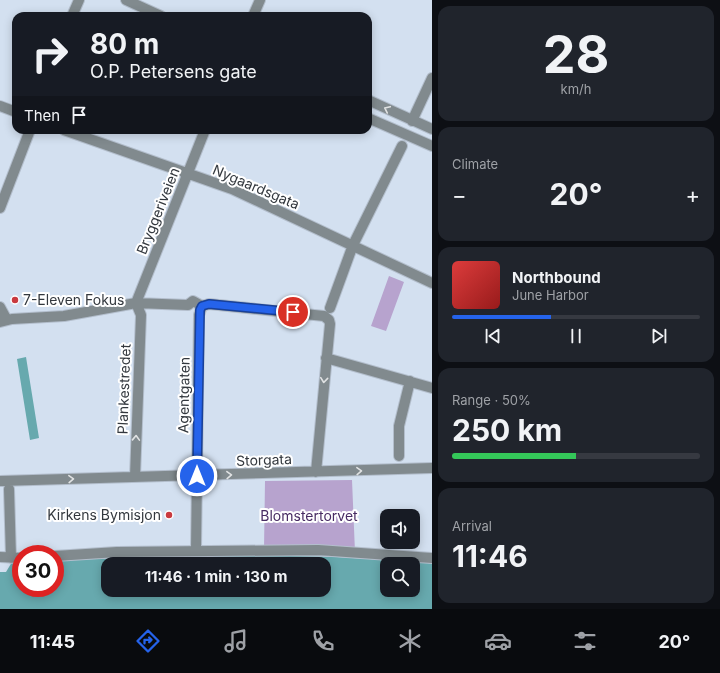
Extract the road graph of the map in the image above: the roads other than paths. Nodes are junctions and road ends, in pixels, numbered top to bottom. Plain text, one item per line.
1 (79, 0) edge
2 (126, 0) edge
3 (260, 0) edge
4 (74, 12) edge
5 (152, 12) edge
6 (255, 12) edge
7 (432, 78) edge
8 (372, 102) edge
9 (0, 106) edge
10 (12, 110) edge
11 (372, 120) edge
12 (412, 121) junction
13 (432, 129) edge
14 (28, 134) edge
15 (75, 134) edge
16 (203, 134) edge
17 (402, 146) dead end
18 (432, 146) edge
19 (188, 174) junction
20 (0, 208) edge
21 (353, 245) junction
22 (432, 283) edge
23 (136, 303) junction
24 (0, 307) edge
25 (330, 308) dead end
26 (201, 310) junction
27 (3, 321) edge
28 (326, 358) junction
29 (410, 381) junction
30 (432, 388) edge
31 (399, 456) dead end
32 (432, 468) edge
33 (316, 472) junction
34 (197, 476) junction
35 (135, 477) junction
36 (0, 481) edge
37 (9, 489) dead end
38 (15, 545) edge
39 (196, 551) junction
40 (64, 555) edge
41 (0, 557) edge
42 (12, 558) edge
43 (432, 558) edge

1 - 4 street
2 - 5 street
3 - 6 street
7 - 12 street
12 -> 8 street
9 - 10 street
11 - 18 street
12 - 13 street
14 - 20 street
15 - 19 street, Nygaardsgata
16 - 19 street, Bryggeriveien
17 - 21 street
19 - 21 street, Nygaardsgata
19 - 23 street, Bryggeriveien
21 - 22 street, Nygaardsgata
21 - 25 street
23 - 26 street
23 - 27 street
35 -> 23 street, Plankestredet
24 - 27 street
26 - 28 street
26 - 34 street, Agentgaten
28 - 29 street
28 -> 33 street
29 - 30 street
29 - 31 street
33 -> 32 street, Storgata
34 -> 33 street, Storgata
34 - 35 street, Storgata
34 - 39 street, Agentgaten
36 -> 35 street, Storgata
37 - 38 street
39 - 40 street
39 - 43 street
41 - 42 street

